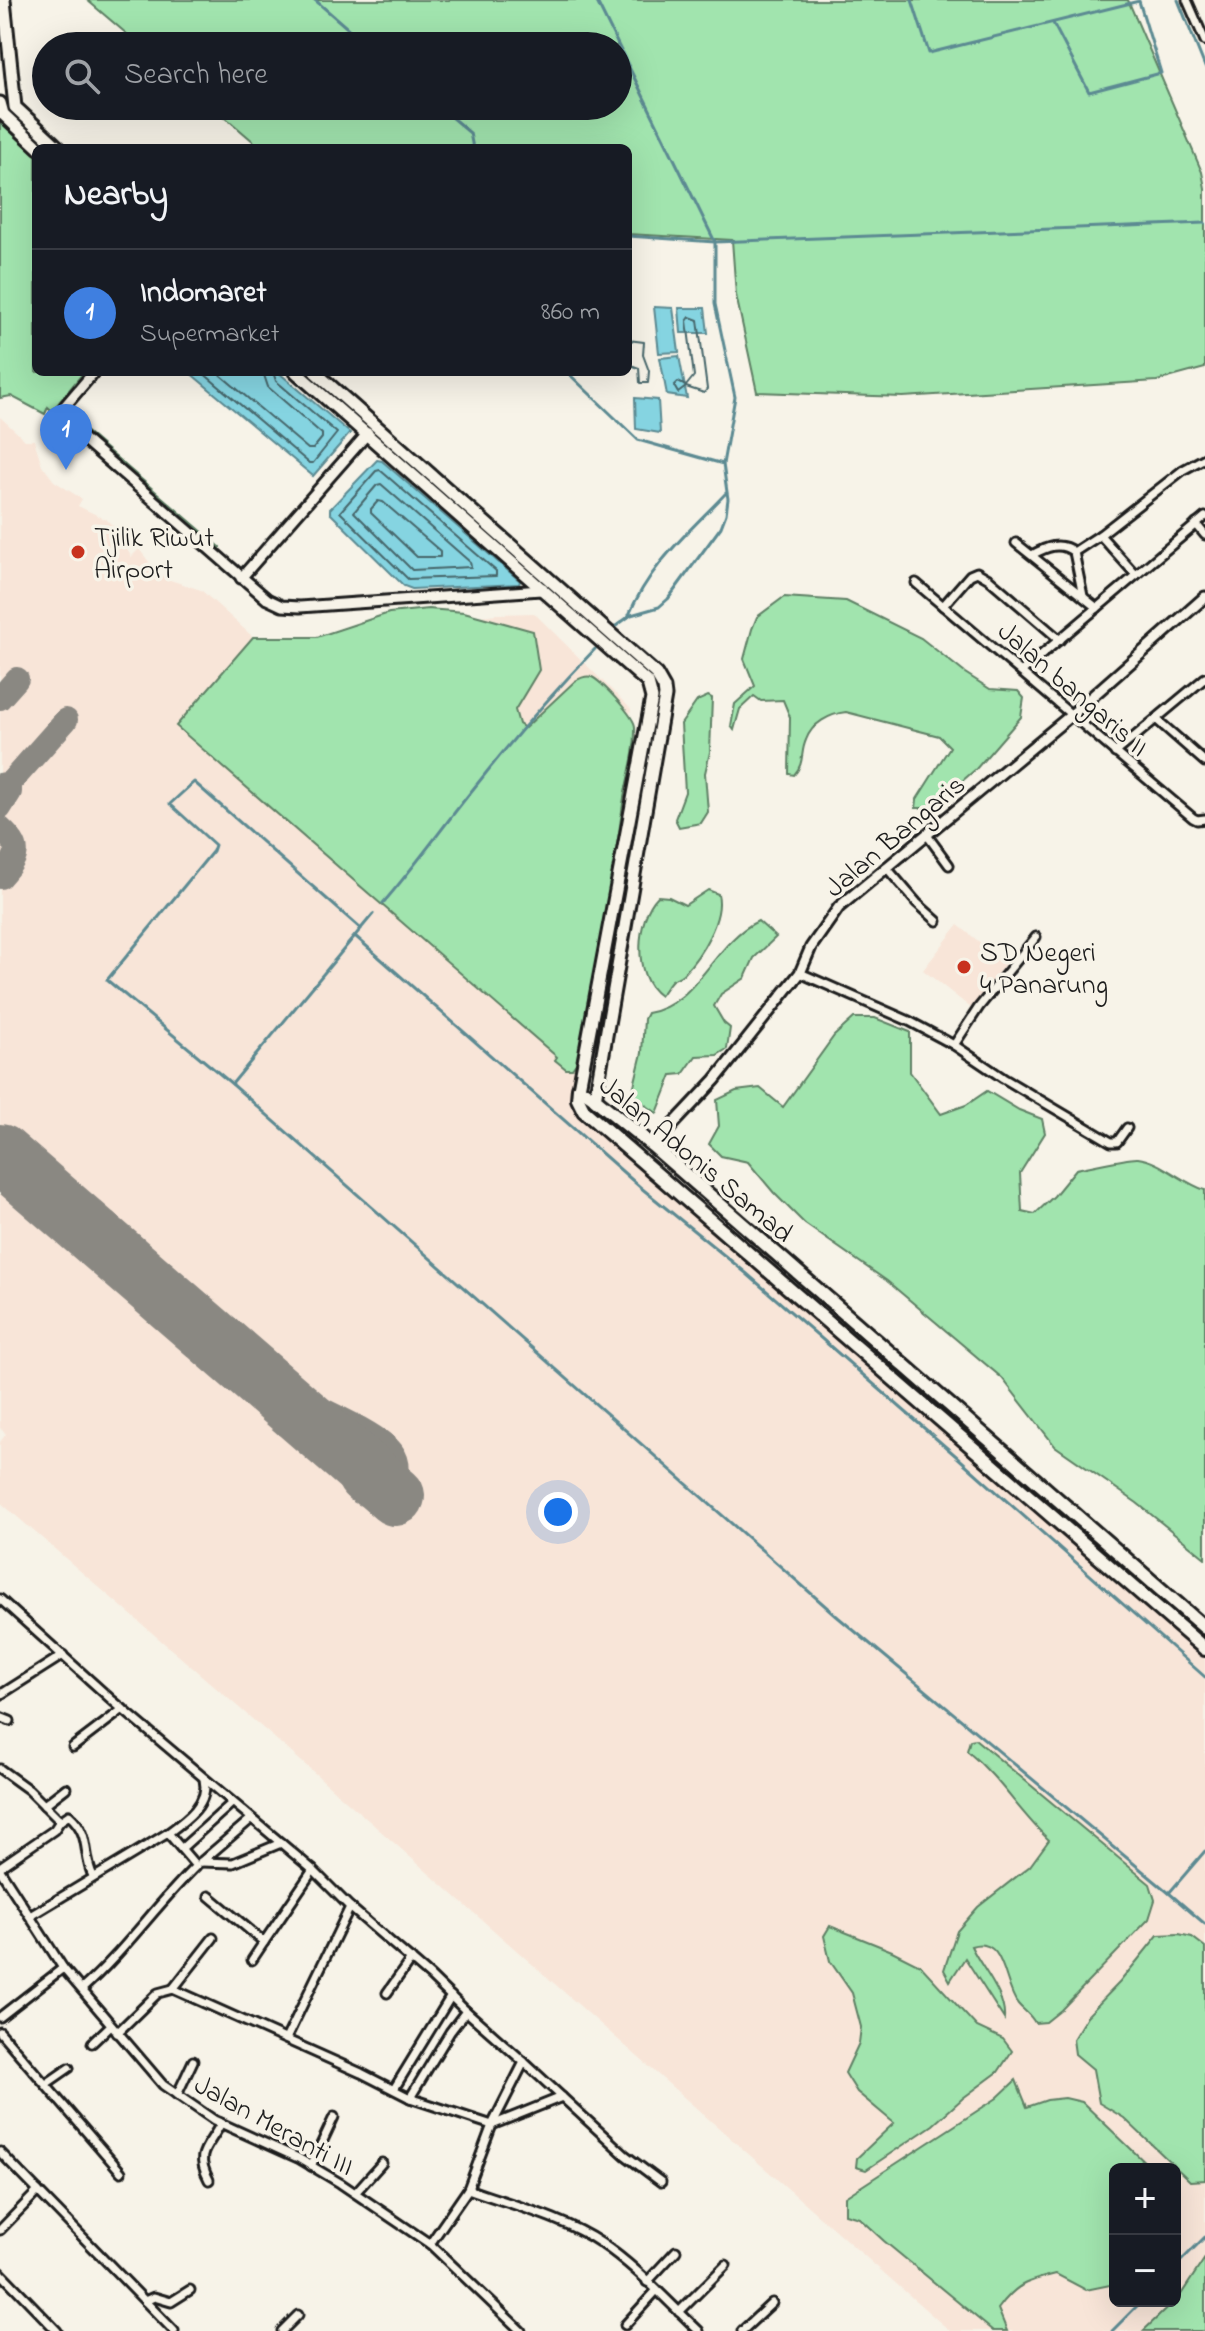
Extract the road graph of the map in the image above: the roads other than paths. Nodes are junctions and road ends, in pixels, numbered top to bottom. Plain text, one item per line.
1 (4, 0) edge
2 (1187, 0) edge
3 (1205, 41) edge
4 (0, 103) edge
5 (34, 144) edge
6 (55, 144) edge
7 (91, 376) edge
8 (301, 376) edge
9 (320, 376) edge
10 (368, 433) junction
11 (1205, 458) edge
12 (1205, 517) edge
13 (1196, 524) junction
14 (1100, 535) junction
15 (1205, 535) edge
16 (1016, 543) dead end
17 (1074, 552) junction
18 (1032, 555) junction
19 (1136, 575) junction
20 (241, 578) junction
21 (551, 580) junction
22 (916, 583) dead end
23 (541, 590) junction
24 (1083, 596) junction
25 (1205, 597) edge
26 (943, 606) junction
27 (1097, 608) junction
28 (594, 627) junction
29 (1060, 640) junction
30 (1021, 672) junction
31 (1205, 678) edge
32 (1197, 685) junction
33 (1205, 693) edge
34 (1070, 716) junction
35 (1156, 719) junction
36 (1115, 753) junction
37 (1205, 762) edge
38 (1205, 819) edge
39 (927, 835) junction
40 (949, 865) dead end
41 (886, 867) junction
42 (937, 921) dead end
43 (1036, 937) dead end
44 (800, 973) junction
45 (954, 1045) junction
46 (579, 1088) junction
47 (595, 1099) junction
48 (1127, 1128) dead end
49 (653, 1146) junction
50 (790, 1268) junction
51 (779, 1280) junction
52 (0, 1599) edge
53 (1205, 1628) edge
54 (1205, 1649) edge
55 (63, 1655) junction
56 (0, 1695) edge
57 (123, 1709) junction
58 (0, 1717) edge
59 (10, 1721) dead end
60 (73, 1747) dead end
61 (0, 1769) edge
62 (203, 1777) junction
63 (66, 1788) dead end
64 (232, 1803) junction
65 (44, 1805) junction
66 (251, 1819) junction
67 (60, 1821) junction
68 (168, 1833) junction
69 (281, 1843) junction
70 (182, 1848) junction
71 (198, 1864) junction
72 (0, 1869) edge
73 (313, 1870) junction
74 (93, 1876) junction
75 (209, 1896) dead end
76 (350, 1907) junction
77 (30, 1916) junction
78 (213, 1938) dead end
79 (264, 1942) junction
80 (411, 1959) junction
81 (252, 1960) dead end
82 (63, 1968) junction
83 (82, 1989) junction
84 (173, 1989) junction
85 (387, 1993) dead end
86 (451, 1996) junction
87 (466, 2011) junction
88 (0, 2017) edge
89 (111, 2025) junction
90 (0, 2032) edge
91 (117, 2033) junction
92 (286, 2039) junction
93 (92, 2043) dead end
94 (193, 2061) dead end
95 (524, 2062) junction
96 (69, 2068) dead end
97 (46, 2084) junction
98 (394, 2089) junction
99 (177, 2095) junction
100 (562, 2097) junction
101 (410, 2098) junction
102 (334, 2117) dead end
103 (221, 2123) junction
104 (492, 2125) junction
105 (0, 2152) edge
106 (382, 2163) dead end
107 (311, 2166) junction
108 (121, 2172) dead end
109 (209, 2180) dead end
110 (661, 2182) dead end
111 (468, 2189) junction
112 (38, 2191) junction
113 (355, 2193) junction
114 (0, 2230) edge
115 (430, 2244) junction
116 (676, 2251) dead end
117 (726, 2265) dead end
118 (0, 2272) edge
119 (647, 2282) junction
120 (190, 2290) dead end
121 (656, 2291) junction
122 (145, 2301) junction
123 (772, 2303) dead end
124 (679, 2312) junction
125 (298, 2315) dead end
126 (625, 2325) dead end
127 (56, 2330) edge
128 (174, 2331) edge
129 (282, 2331) edge
130 (521, 2331) edge
131 (699, 2331) edge
132 (742, 2331) edge

1 - 6 main road
2 - 3 street
4 - 5 main road
7 - 20 street
8 - 10 main road
9 - 21 main road
10 - 20 street
10 - 23 main road
11 - 14 street
12 - 13 street
13 - 15 street
13 - 19 street
14 - 17 street
14 - 19 street
16 - 18 street
17 - 18 street
17 - 24 street
18 - 24 street
19 - 27 street
20 - 23 street
21 - 23 street
21 - 28 main road
22 - 26 street, Jalan bangaris II
23 - 28 main road
24 - 27 street
25 - 34 street, Jalan Bangaris
26 - 29 street
26 - 30 street, Jalan bangaris II
27 - 29 street
28 - 46 main road
28 - 47 main road
29 - 30 street
30 - 34 street, Jalan bangaris II
31 - 32 street
32 - 33 street
32 - 35 street
34 - 36 street, Jalan bangaris II
34 - 39 street, Jalan Bangaris
35 - 36 street
35 - 37 street
36 - 38 street, Jalan bangaris II
39 - 40 street
39 - 41 street, Jalan Bangaris
41 - 42 street
41 - 44 street, Jalan Bangaris
43 - 45 street
44 - 45 street
44 - 49 street, Jalan Bangaris
45 - 48 street
46 - 47 main road, Jalan Adonis Samad
46 - 51 highway, Jalan Adonis Samad
47 - 49 highway, Jalan Adonis Samad
49 - 50 highway, Jalan Adonis Samad
50 - 51 highway
50 - 53 highway, Jalan Adonis Samad
51 - 54 highway, Jalan Adonis Samad
52 - 55 street
55 - 56 street
55 - 57 street
57 - 60 street
57 - 62 street
58 - 59 street
61 - 65 street
62 - 64 street
62 - 68 street
63 - 65 street
64 - 66 street
64 - 70 street
65 - 67 street
66 - 69 street
66 - 71 street
67 - 72 street
67 - 74 street
68 - 70 street
68 - 74 street
69 - 71 street
69 - 73 street
70 - 71 street
71 - 83 street
72 - 77 street, Jalan Meranti III
73 - 76 street
73 - 79 street
74 - 77 street
75 - 79 street
76 - 80 street
76 - 92 street
77 - 82 street, Jalan Meranti III
78 - 84 street
79 - 81 street
80 - 85 street
80 - 86 street
82 - 83 street, Jalan Meranti III
82 - 88 street
83 - 89 street, Jalan Meranti III
84 - 91 street
84 - 92 street
86 - 87 street
86 - 98 street
87 - 95 street
87 - 101 street
89 - 91 street, Jalan Meranti III
89 - 93 street
90 - 97 street
91 - 99 street, Jalan Meranti III
92 - 98 street
94 - 99 street
95 - 100 street
95 - 104 street
96 - 97 street
97 - 108 street
98 - 101 street
99 - 103 street, Jalan Meranti III
100 - 104 street
100 - 110 street
101 - 104 street
102 - 107 street
103 - 107 street, Jalan Meranti III
103 - 109 street
104 - 111 street
105 - 112 street
106 - 113 street
107 - 113 street, Jalan Meranti III
111 - 115 street
111 - 119 street
112 - 114 street
112 - 122 street
113 - 115 street, Jalan Meranti III
115 - 130 street, Jalan Meranti III
116 - 119 street
117 - 124 street
118 - 127 street
119 - 121 street
120 - 122 street
121 - 124 street
121 - 126 street
122 - 128 street
123 - 132 street
124 - 131 street
125 - 129 street

